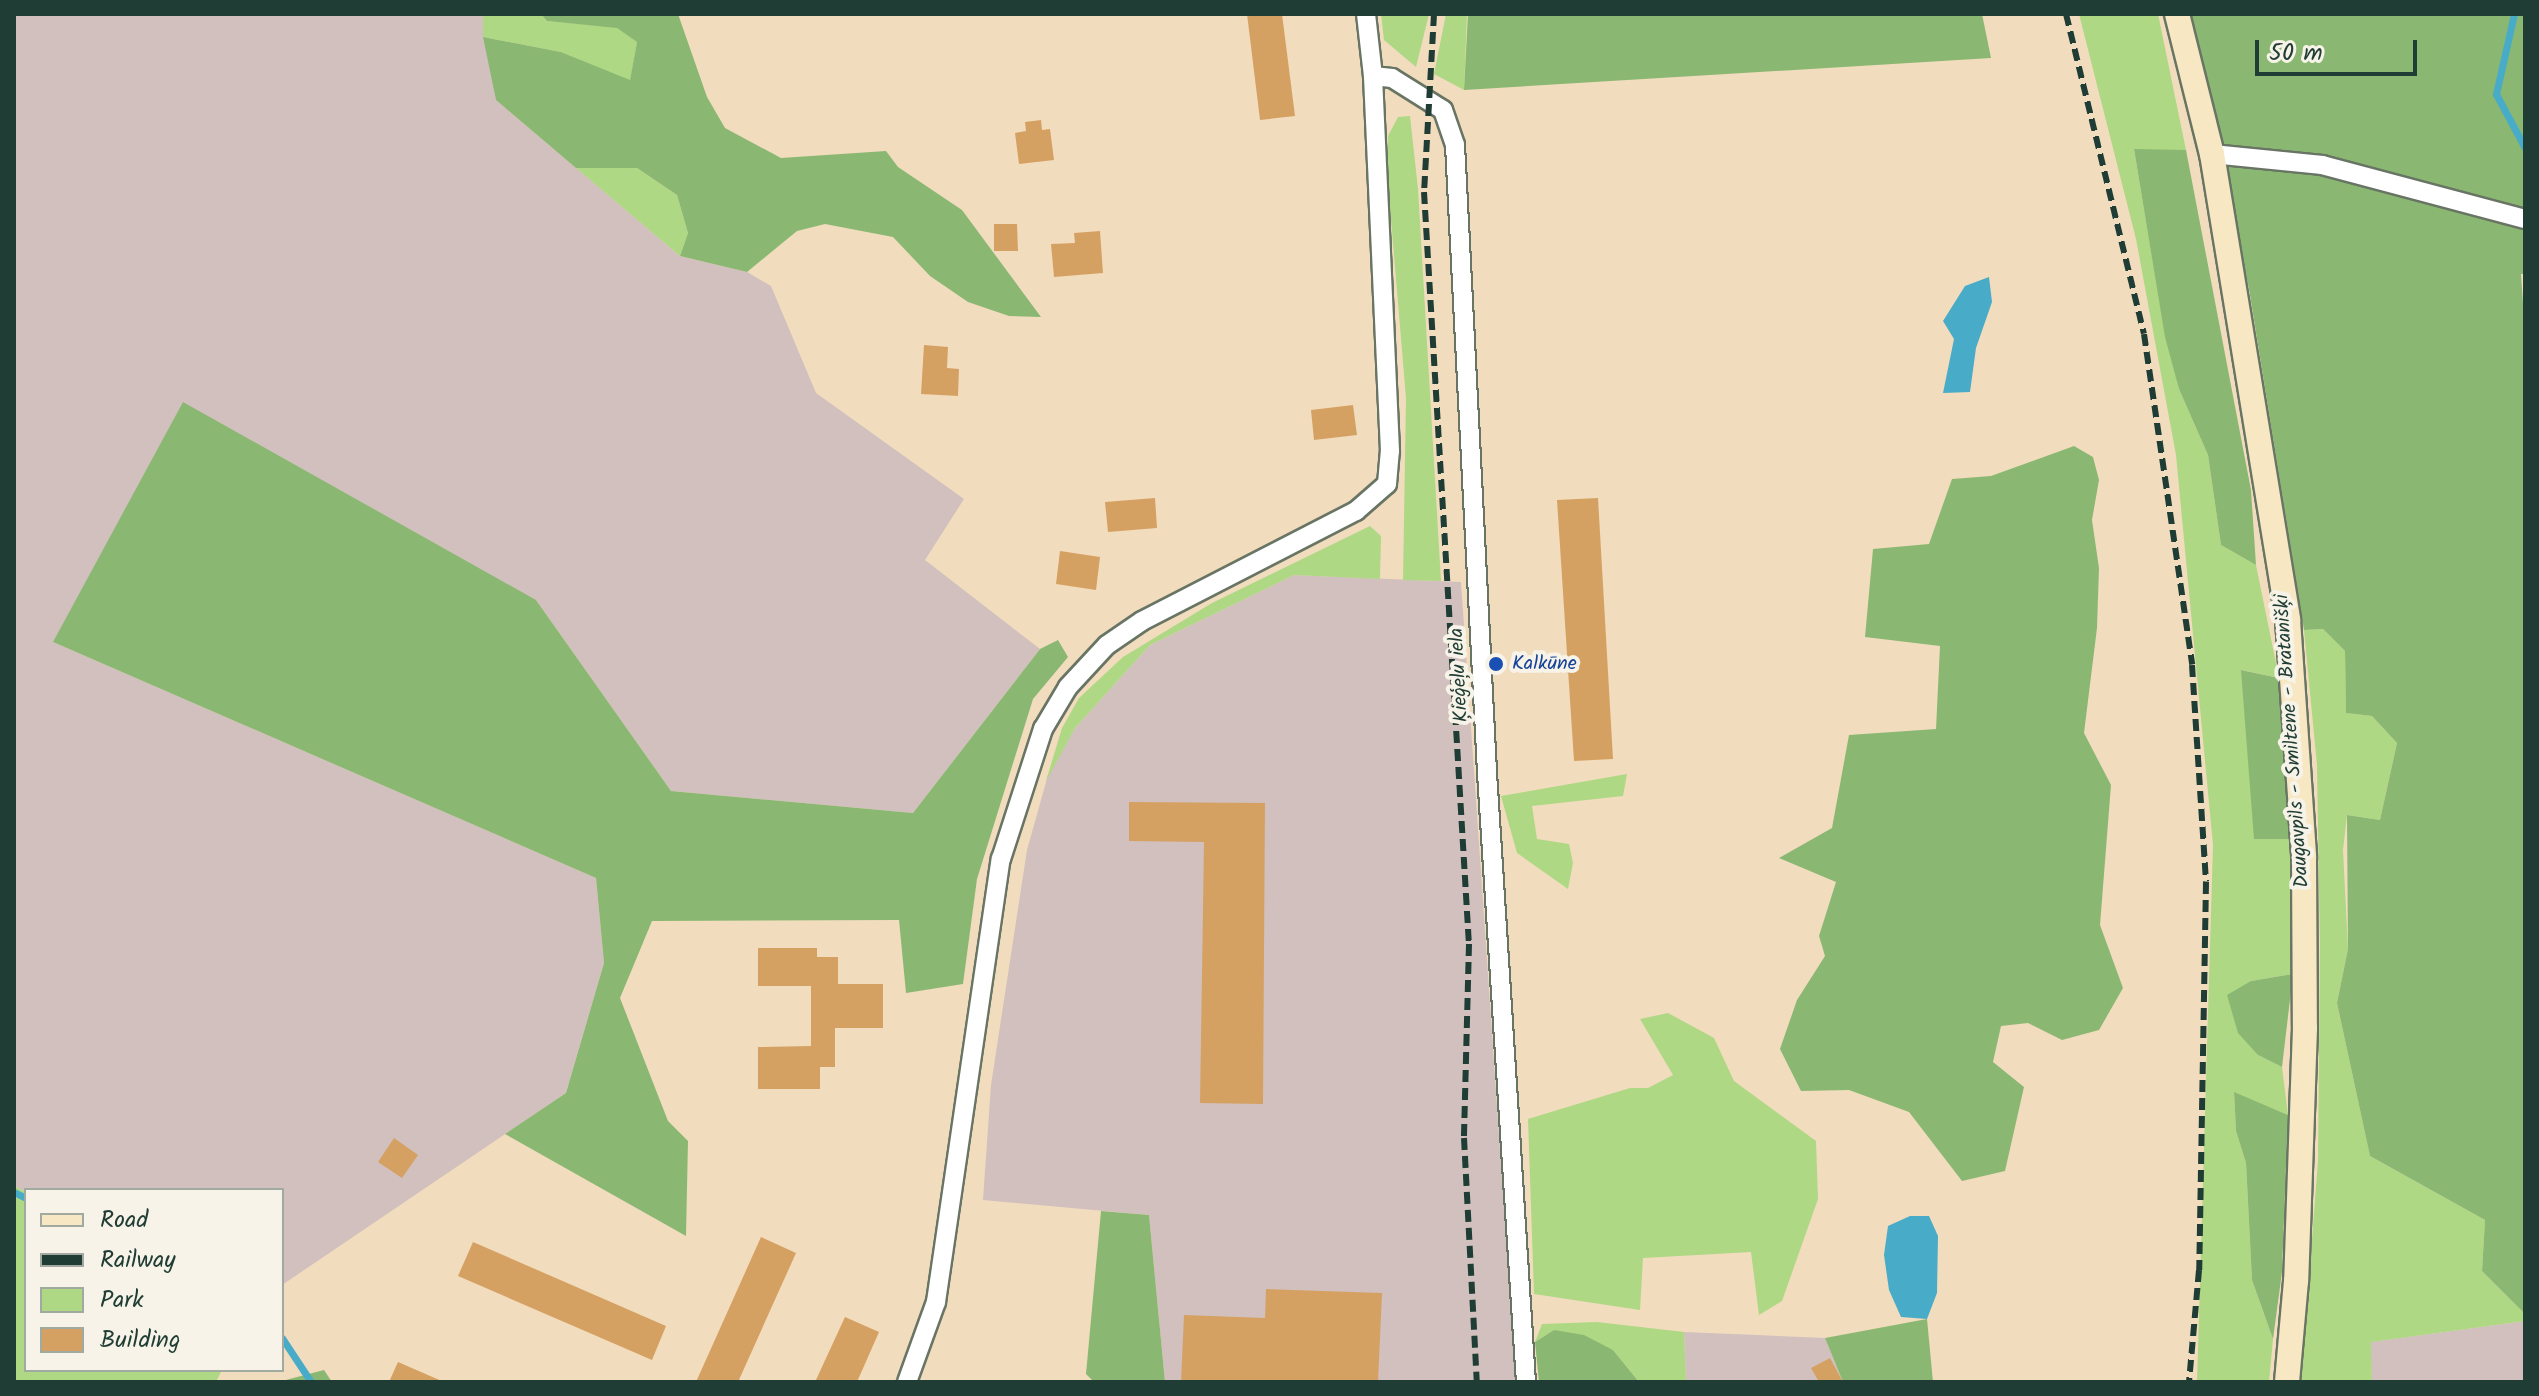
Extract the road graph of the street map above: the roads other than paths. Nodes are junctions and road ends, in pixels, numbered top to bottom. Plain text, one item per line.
1 (1366, 14) edge
2 (2177, 14) edge
3 (1373, 76) junction
4 (2212, 154) junction
5 (2525, 219) edge
6 (907, 1382) edge
7 (1526, 1382) edge
8 (2287, 1382) edge

1 - 3 street
2 - 4 main road, Daugavpils - Smiltene - Bratanišķi
3 - 6 street
3 - 7 street, Ķieģeļu iela
4 - 5 street
4 - 8 main road, Daugavpils - Smiltene - Bratanišķi

